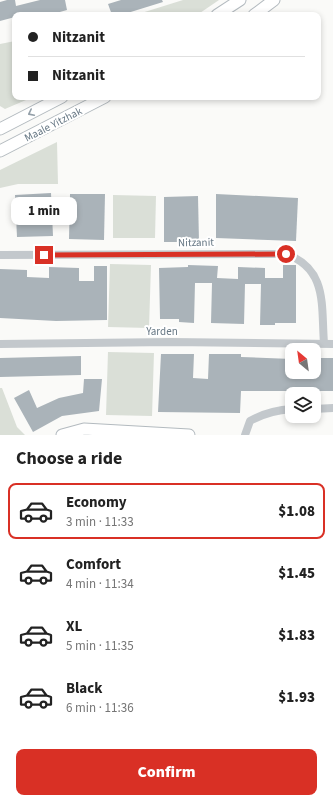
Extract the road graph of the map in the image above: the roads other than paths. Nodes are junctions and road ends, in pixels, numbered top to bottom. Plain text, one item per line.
1 (240, 0) edge
2 (274, 0) edge
3 (222, 12) edge
4 (258, 12) edge
5 (56, 100) edge
6 (99, 100) edge
7 (0, 129) edge
8 (0, 151) edge
9 (0, 256) edge
10 (324, 343) junction
11 (0, 344) edge
12 (333, 344) edge
13 (321, 408) edge
14 (333, 408) edge
15 (285, 410) edge
16 (111, 431) junction
17 (62, 435) edge
18 (96, 435) edge
19 (189, 435) edge
20 (245, 435) edge

1 - 3 main road
2 - 4 main road
5 -> 7 main road, Maale Yitzhak
6 - 8 main road, Maale Yitzhak
9 - 10 street, Nitzanit
10 - 11 street, Yarden
10 - 12 street, Yarden
13 - 14 street
15 - 20 street
16 - 17 main road
16 - 18 main road
16 - 19 main road

